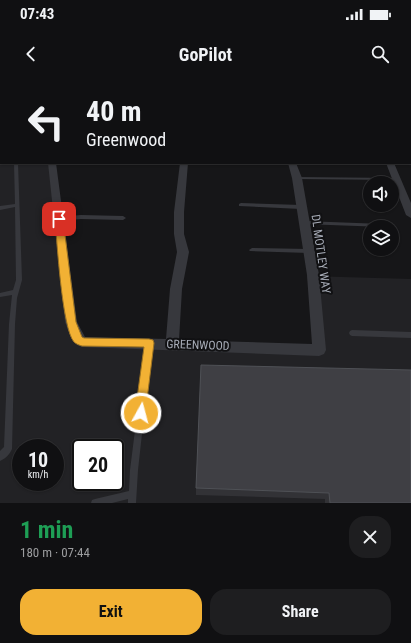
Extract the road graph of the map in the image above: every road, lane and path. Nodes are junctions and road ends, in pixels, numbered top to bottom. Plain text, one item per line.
1 (16, 164) edge
2 (52, 164) edge
3 (184, 164) edge
4 (292, 164) edge
5 (390, 164) edge
6 (395, 176) edge
7 (297, 178) junction
8 (363, 179) edge
9 (399, 186) edge
10 (17, 205) junction
11 (241, 205) dead end
12 (301, 207) junction
13 (0, 208) edge
14 (411, 215) edge
15 (123, 218) dead end
16 (59, 219) junction
17 (304, 223) junction
18 (363, 225) edge
19 (252, 250) dead end
20 (309, 251) junction
21 (16, 292) junction
22 (0, 295) edge
23 (352, 333) dead end
24 (411, 335) edge
25 (149, 343) junction
26 (172, 344) junction
27 (319, 350) joint
28 (0, 457) edge
29 (132, 499) edge
30 (95, 503) edge

1 - 10 lane
2 - 16 street
3 - 26 street
4 - 7 street, DL MOTLEY WAY
5 - 6 street
7 - 8 lane
7 - 12 street, DL MOTLEY WAY
9 - 14 street
10 - 13 lane
10 - 21 lane
11 - 12 lane
12 - 17 street, DL MOTLEY WAY
15 - 16 lane
16 - 25 street, GREENWOOD
17 - 18 lane
17 - 20 street, DL MOTLEY WAY
19 - 20 lane
20 - 27 street, DL MOTLEY WAY
21 - 22 lane
21 - 28 lane
23 - 24 lane
25 - 26 street, GREENWOOD
25 - 29 lane
26 - 27 street, GREENWOOD
29 - 30 lane

